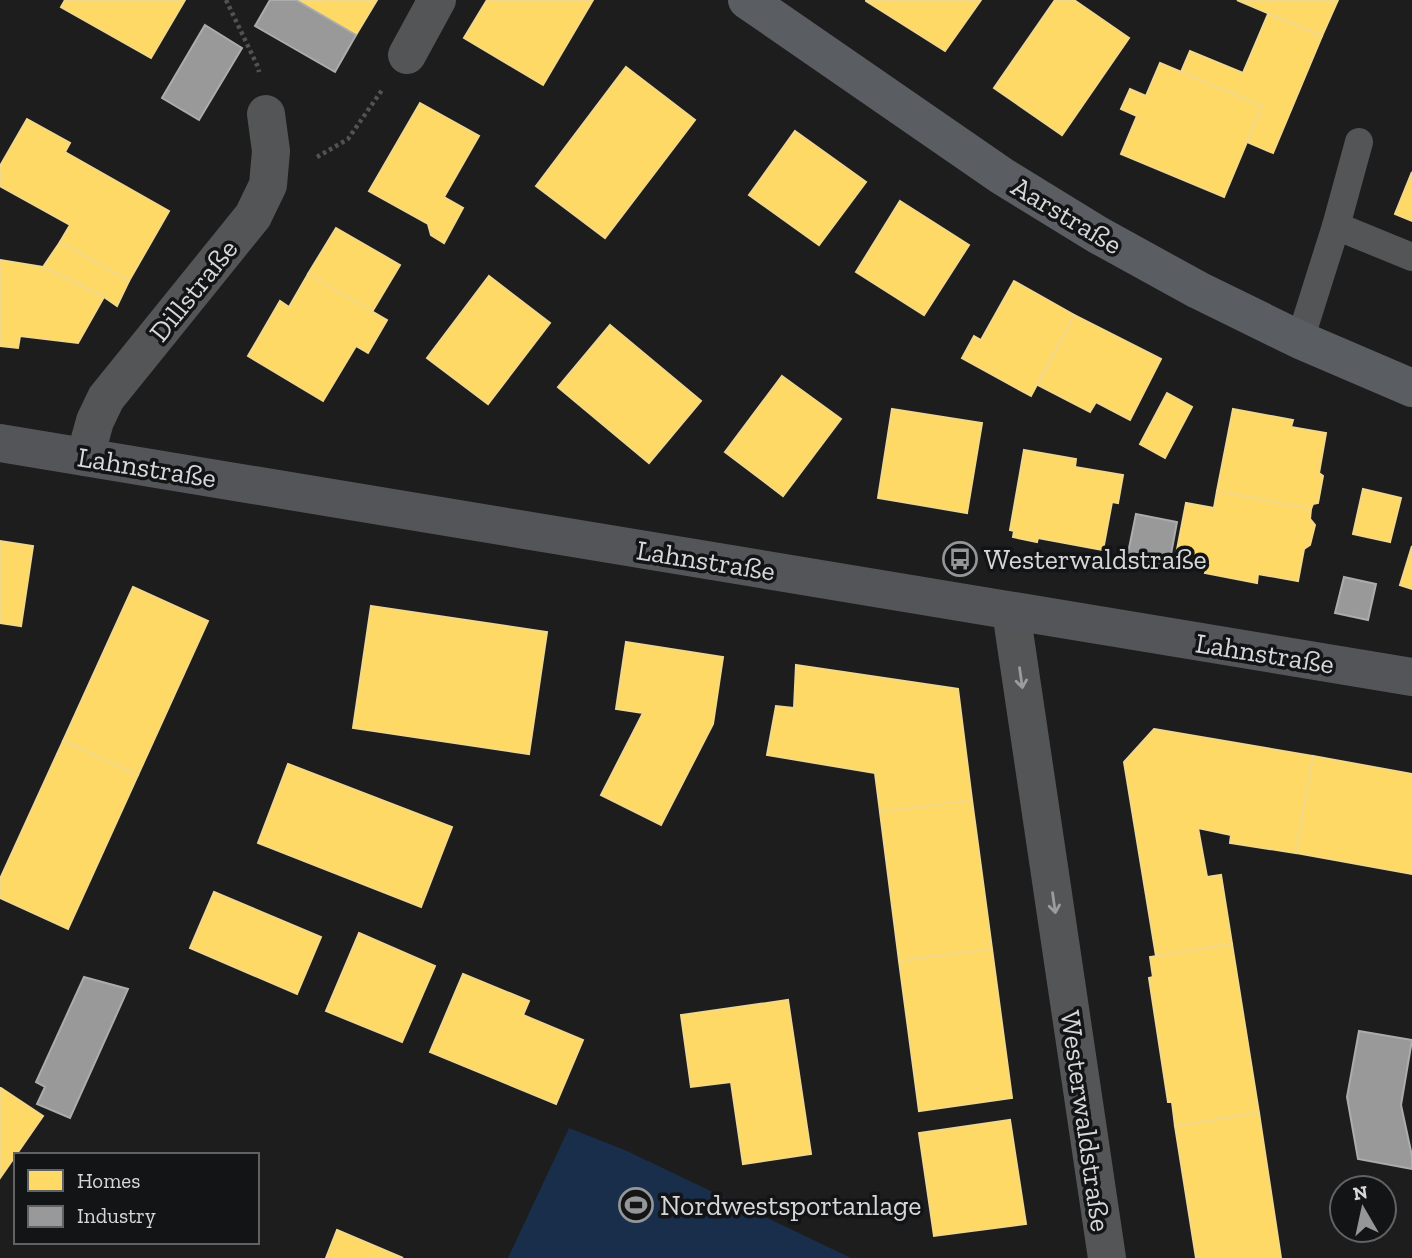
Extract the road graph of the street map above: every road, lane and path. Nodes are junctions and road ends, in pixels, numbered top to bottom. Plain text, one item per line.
1 (226, 0) edge
2 (437, 0) edge
3 (747, 0) edge
4 (407, 55) joint
5 (266, 114) joint
6 (348, 139) dead end
7 (1359, 142) dead end
8 (1336, 226) junction
9 (1412, 257) edge
10 (1300, 340) junction
11 (1412, 388) edge
12 (0, 443) edge
13 (85, 457) junction
14 (1011, 611) junction
15 (1412, 677) edge
16 (1107, 1258) edge

1 - 5 path
2 - 4 street
3 - 10 main road, Aarstraße
4 - 6 path
5 - 13 street, Dillstraße
7 - 8 lane
8 - 9 lane
8 - 10 lane
10 - 11 main road, Aarstraße
12 - 13 street, Lahnstraße
13 - 14 street, Lahnstraße
14 - 15 street, Lahnstraße
14 -> 16 street, Westerwaldstraße

